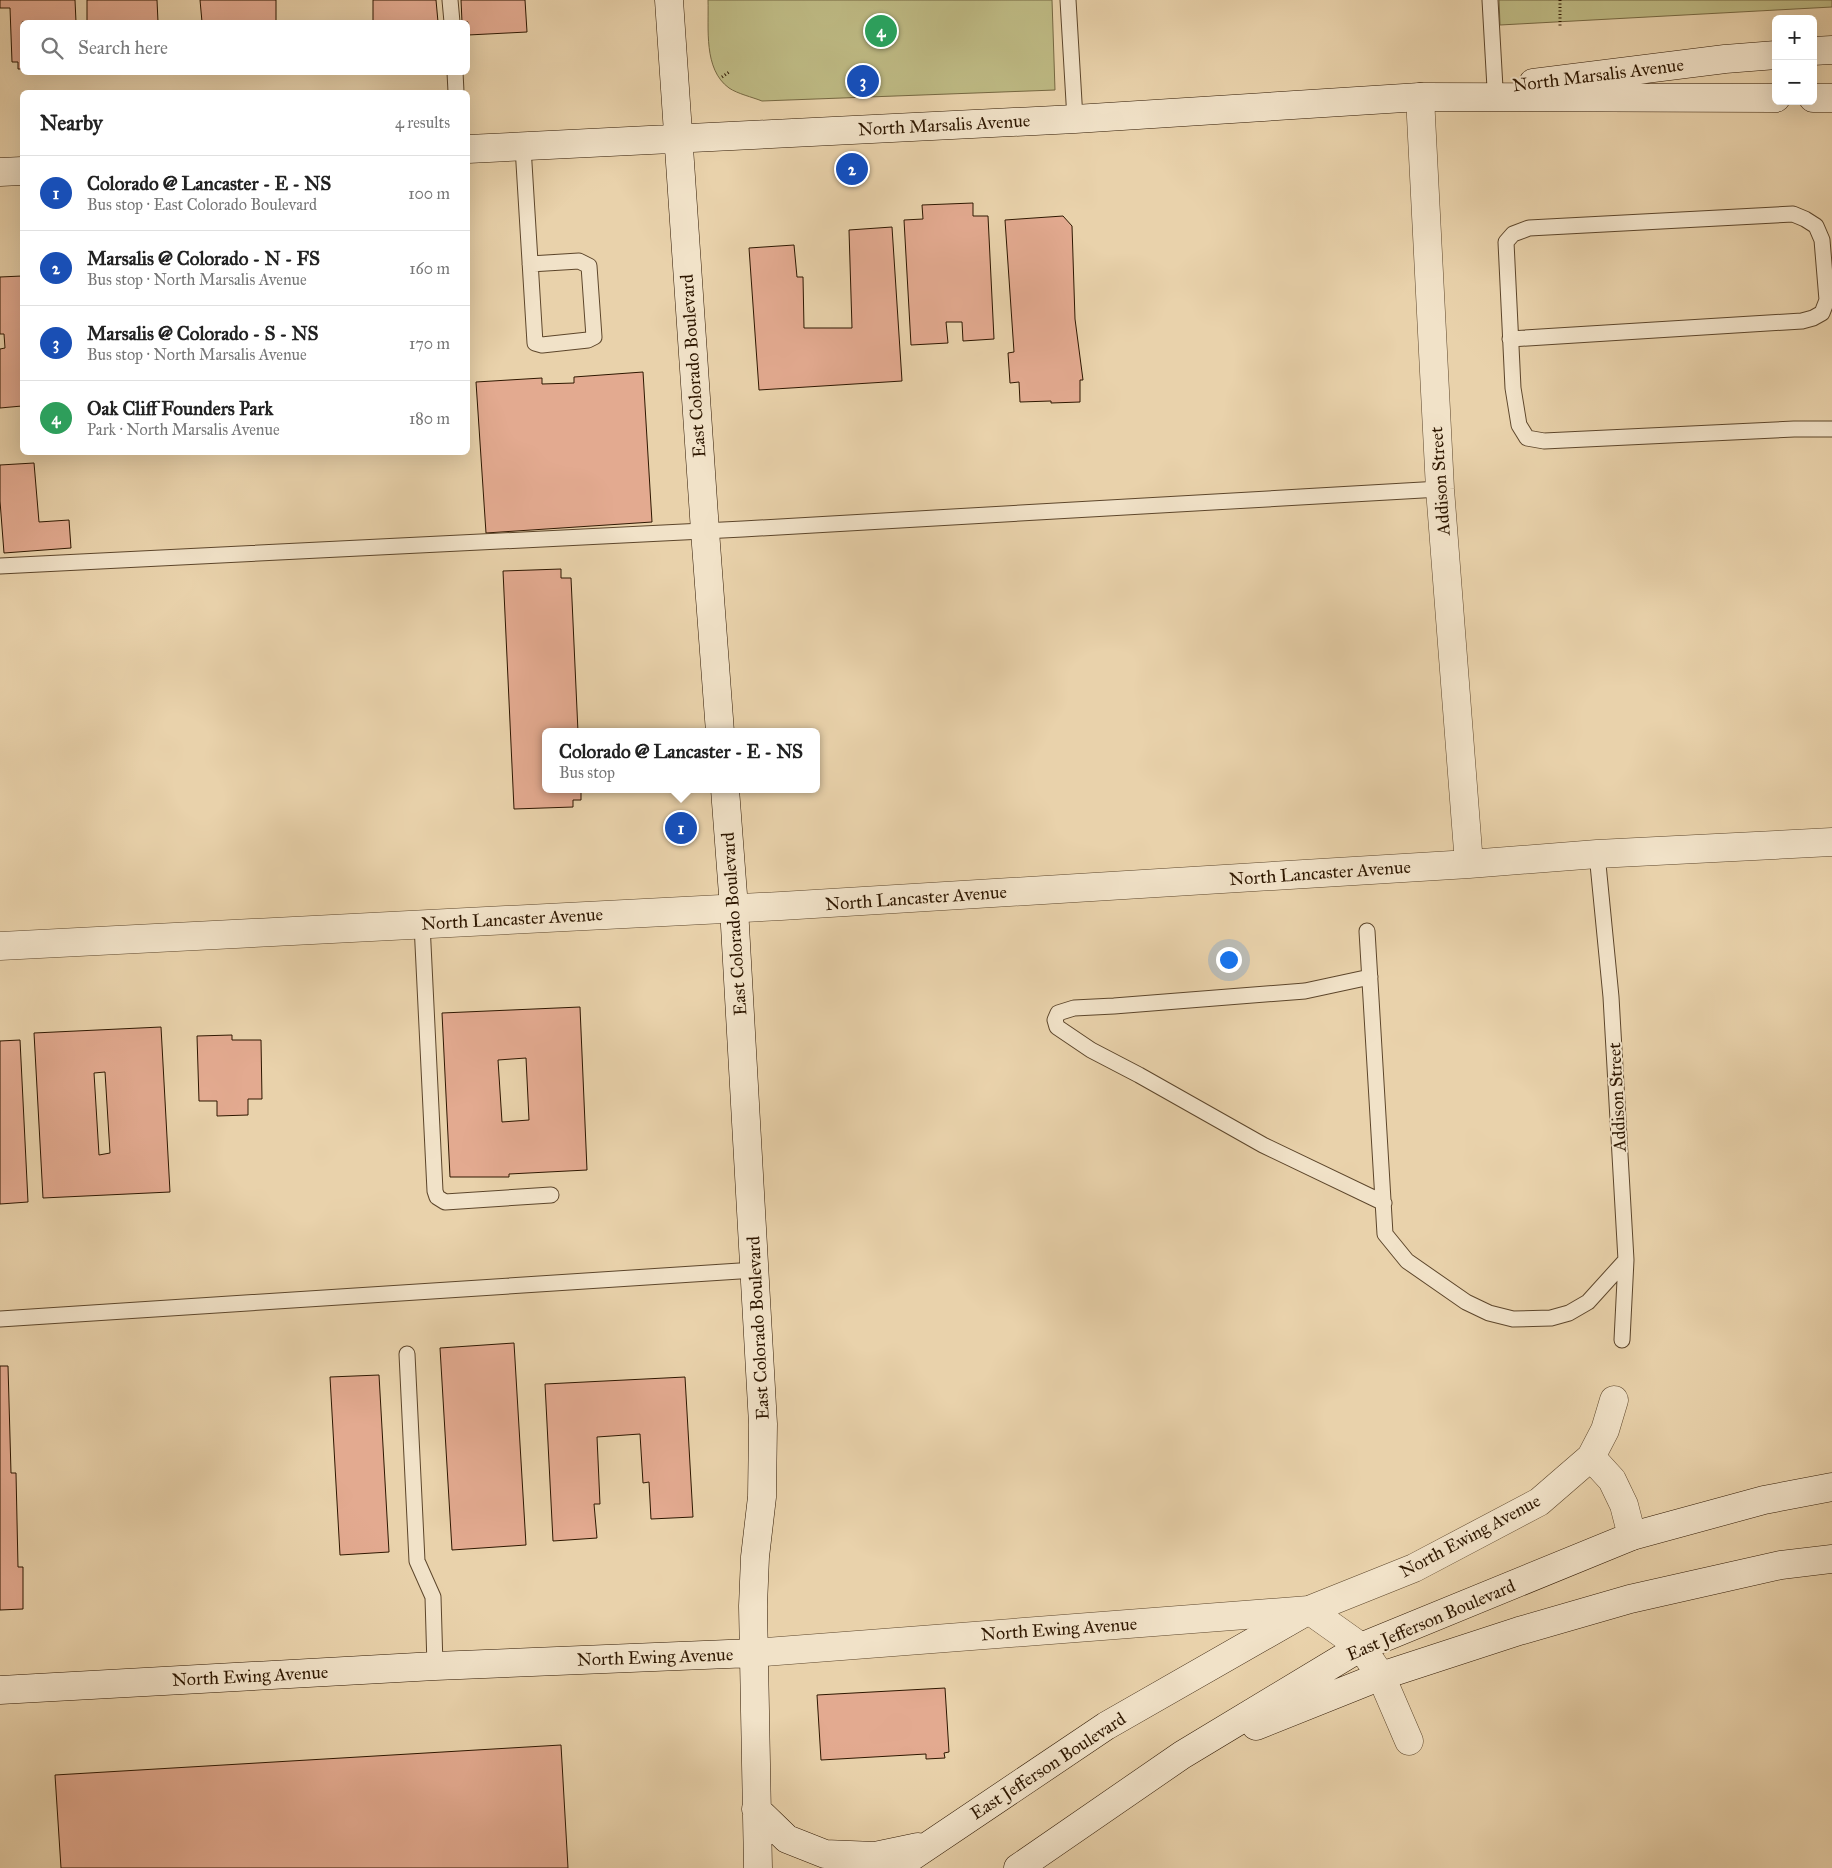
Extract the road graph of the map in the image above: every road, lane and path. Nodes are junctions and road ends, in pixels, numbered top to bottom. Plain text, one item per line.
1 (450, 0) edge
2 (669, 0) edge
3 (1068, 0) edge
4 (1490, 0) edge
5 (1560, 0) edge
6 (452, 20) edge
7 (1560, 26) dead end
8 (1832, 50) edge
9 (1817, 51) edge
10 (1772, 55) edge
11 (729, 72) dead end
12 (455, 75) edge
13 (722, 77) dead end
14 (1494, 88) junction
15 (456, 90) edge
16 (1420, 98) junction
17 (1772, 98) edge
18 (1817, 98) edge
19 (1832, 98) edge
20 (1075, 119) junction
21 (678, 139) junction
22 (523, 147) junction
23 (470, 149) edge
24 (20, 171) edge
25 (0, 172) edge
26 (530, 264) junction
27 (1510, 339) junction
28 (1832, 429) edge
29 (1440, 489) junction
30 (705, 531) junction
31 (0, 566) edge
32 (720, 728) edge
33 (725, 793) edge
34 (1832, 842) edge
35 (1597, 854) junction
36 (1468, 864) junction
37 (734, 908) junction
38 (422, 924) junction
39 (1367, 931) dead end
40 (0, 946) edge
41 (1370, 977) junction
42 (550, 1196) dead end
43 (1384, 1203) junction
44 (1626, 1260) junction
45 (755, 1270) junction
46 (0, 1319) edge
47 (1622, 1340) dead end
48 (406, 1354) dead end
49 (1614, 1400) dead end
50 (1591, 1457) junction
51 (1832, 1487) edge
52 (1632, 1536) junction
53 (1832, 1559) edge
54 (1309, 1610) junction
55 (1361, 1647) junction
56 (752, 1653) junction
57 (435, 1666) junction
58 (1381, 1676) junction
59 (0, 1690) edge
60 (1409, 1741) dead end
61 (1182, 1755) junction
62 (756, 1809) junction
63 (929, 1845) junction
64 (758, 1868) edge
65 (895, 1868) edge
66 (1018, 1868) edge

1 - 6 lane
2 - 21 street, East Colorado Boulevard
3 - 20 lane
4 - 14 lane
5 - 7 path
8 - 9 street
10 - 14 street, North Marsalis Avenue
11 - 13 path
12 - 15 lane
14 - 16 street, North Marsalis Avenue
16 - 17 street, North Marsalis Avenue
16 - 20 street, North Marsalis Avenue
16 - 29 street, Addison Street
18 - 19 street
20 - 21 street, North Marsalis Avenue
21 - 22 street, North Marsalis Avenue
21 - 30 street, East Colorado Boulevard
22 - 23 street, North Marsalis Avenue
22 - 26 lane
24 - 25 street
26 - 26 lane
27 - 27 lane
27 - 28 lane
29 - 30 lane
29 - 36 street, Addison Street
30 - 31 lane
30 - 32 street, East Colorado Boulevard
33 - 37 street, East Colorado Boulevard
34 - 35 street, North Lancaster Avenue
35 - 36 street, North Lancaster Avenue
35 - 44 lane, Addison Street
36 - 37 street, North Lancaster Avenue
37 - 38 street, North Lancaster Avenue
37 - 45 street, East Colorado Boulevard
38 - 40 street, North Lancaster Avenue
38 - 42 lane
39 - 41 lane
41 - 43 lane
41 - 43 lane
43 - 44 lane
44 - 47 lane, Addison Street
45 - 46 lane
45 - 56 street, East Colorado Boulevard
48 - 57 lane
49 - 50 street, North Ewing Avenue
50 - 52 street
50 - 54 street, North Ewing Avenue
51 - 52 street, East Jefferson Boulevard
52 - 55 street, East Jefferson Boulevard
53 - 58 street
54 - 55 street
54 - 56 street, North Ewing Avenue
54 - 63 street, East Jefferson Boulevard
55 - 58 street
55 - 61 street, East Jefferson Boulevard
56 - 57 street, North Ewing Avenue
56 - 62 street, East Colorado Boulevard
57 - 59 street, North Ewing Avenue
58 - 60 street
58 - 61 street
61 - 66 street, East Jefferson Boulevard
62 - 63 street
62 - 64 street, East Colorado Boulevard
63 - 65 street, East Jefferson Boulevard

